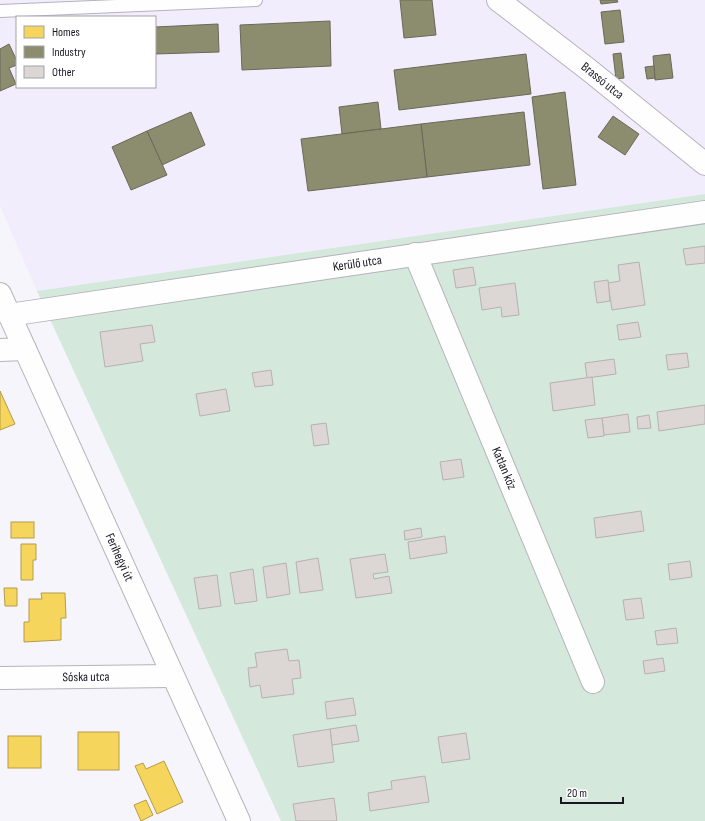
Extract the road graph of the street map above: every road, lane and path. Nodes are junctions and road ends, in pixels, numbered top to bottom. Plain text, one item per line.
1 (256, 0) edge
2 (498, 0) edge
3 (0, 11) edge
4 (705, 164) edge
5 (705, 212) edge
6 (415, 254) junction
7 (0, 294) edge
8 (9, 315) junction
9 (24, 349) junction
10 (0, 350) edge
11 (172, 676) junction
12 (0, 678) edge
13 (593, 682) dead end
14 (239, 821) edge

1 - 3 lane
2 - 4 street, Brassó utca
5 - 6 street, Kerülő utca
6 - 8 street, Kerülő utca
6 - 13 street, Katlan köz
7 - 8 street, Ferihegyi út
8 - 9 street, Ferihegyi út
9 - 10 street
9 - 11 street, Ferihegyi út
11 - 12 street, Sóska utca
11 - 14 street, Ferihegyi út

